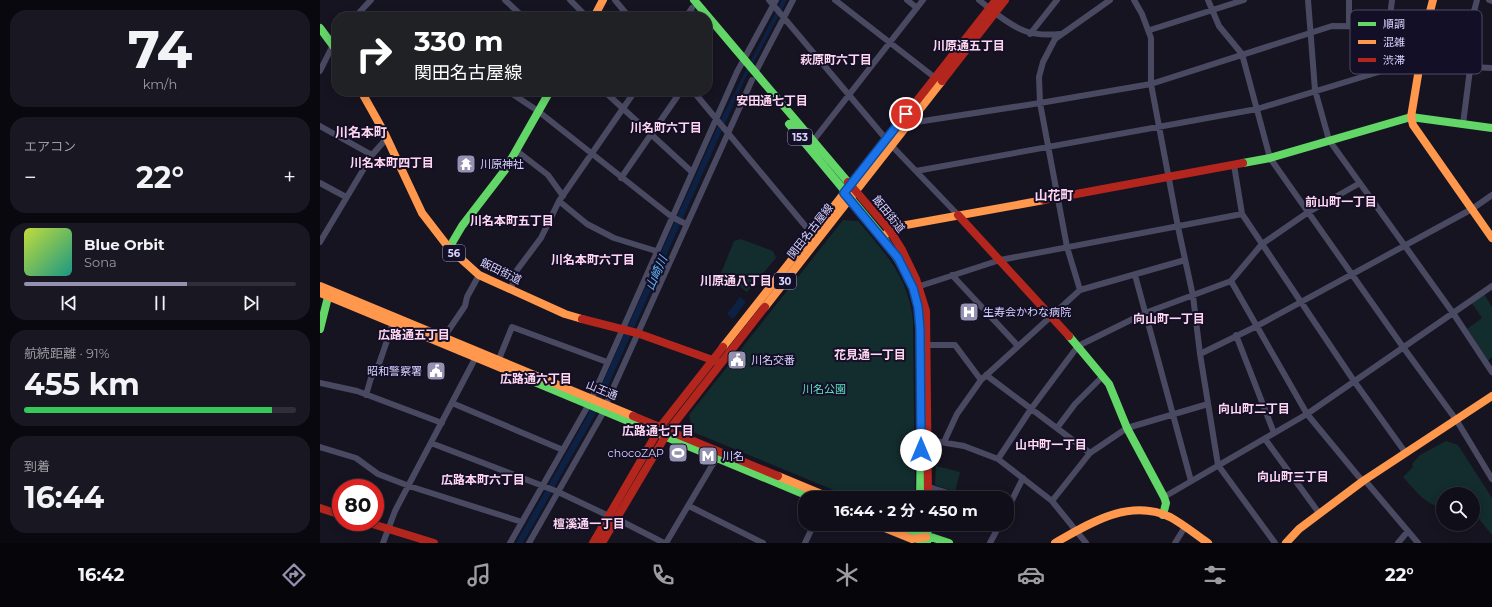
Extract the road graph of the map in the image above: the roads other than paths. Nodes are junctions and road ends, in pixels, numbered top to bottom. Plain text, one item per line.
1 (371, 0) edge
2 (505, 0) edge
3 (570, 0) edge
4 (603, 0) edge
5 (615, 0) edge
6 (685, 0) edge
7 (793, 0) edge
8 (835, 0) edge
9 (907, 0) edge
10 (923, 0) edge
11 (979, 0) edge
12 (996, 0) edge
13 (1005, 0) edge
14 (1057, 0) edge
15 (1110, 0) edge
16 (1134, 0) edge
17 (1208, 0) edge
18 (1244, 0) edge
19 (1308, 0) edge
20 (1349, 0) edge
21 (1392, 0) edge
22 (1434, 0) edge
23 (1477, 0) edge
24 (694, 2) edge
25 (773, 2) edge
26 (917, 8) junction
27 (992, 10) junction
28 (1212, 10) junction
29 (1391, 10) edge
30 (1431, 10) edge
31 (1474, 10) edge
32 (360, 12) edge
33 (518, 12) edge
34 (582, 12) edge
35 (597, 12) edge
36 (625, 12) edge
37 (689, 12) edge
38 (697, 12) edge
39 (702, 12) edge
40 (784, 17) junction
41 (712, 25) edge
42 (1349, 26) joint
43 (320, 28) edge
44 (1150, 30) junction
45 (712, 31) edge
46 (1311, 32) junction
47 (1030, 34) junction
48 (1060, 34) junction
49 (332, 41) edge
50 (890, 43) junction
51 (332, 49) edge
52 (1242, 54) junction
53 (742, 63) junction
54 (1482, 68) edge
55 (1492, 68) edge
56 (320, 71) edge
57 (1372, 74) edge
58 (1418, 74) edge
59 (1470, 74) edge
60 (753, 75) junction
61 (1369, 75) joint
62 (938, 80) junction
63 (1151, 84) junction
64 (1315, 90) junction
65 (850, 95) junction
66 (364, 96) edge
67 (516, 96) edge
68 (547, 96) edge
69 (609, 96) edge
70 (632, 96) edge
71 (677, 96) edge
72 (697, 96) edge
73 (1040, 103) junction
74 (1257, 108) junction
75 (623, 109) junction
76 (538, 111) junction
77 (1411, 117) junction
78 (716, 119) junction
79 (910, 123) junction
80 (1463, 124) junction
81 (320, 126) edge
82 (1159, 126) junction
83 (1492, 128) edge
84 (727, 132) junction
85 (650, 134) junction
86 (387, 138) junction
87 (1329, 140) junction
88 (813, 141) junction
89 (889, 142) junction
90 (1048, 146) junction
91 (517, 151) junction
92 (372, 155) junction
93 (593, 155) junction
94 (1270, 158) junction
95 (1234, 165) junction
96 (916, 171) junction
97 (692, 172) junction
98 (1169, 177) junction
99 (621, 178) junction
100 (320, 183) edge
101 (1360, 183) junction
102 (853, 187) junction
103 (847, 195) junction
104 (1492, 195) edge
105 (346, 197) junction
106 (1058, 197) junction
107 (561, 199) junction
108 (1472, 209) junction
109 (1307, 213) junction
110 (1242, 214) junction
111 (958, 215) junction
112 (672, 217) junction
113 (686, 224) junction
114 (1178, 227) junction
115 (890, 231) junction
116 (322, 232) edge
117 (812, 234) junction
118 (883, 237) junction
119 (1492, 238) edge
120 (320, 242) edge
121 (1262, 244) junction
122 (1404, 246) junction
123 (1067, 247) junction
124 (449, 248) junction
125 (656, 252) junction
126 (1000, 260) junction
127 (1185, 260) junction
128 (1352, 273) junction
129 (479, 275) junction
130 (952, 275) junction
131 (1135, 275) junction
132 (1231, 281) junction
133 (320, 286) edge
134 (920, 286) junction
135 (1492, 286) edge
136 (511, 289) junction
137 (1080, 290) junction
138 (324, 295) edge
139 (1193, 296) junction
140 (1300, 301) junction
141 (1145, 313) junction
142 (1453, 313) junction
143 (1052, 316) junction
144 (393, 323) junction
145 (1257, 326) junction
146 (320, 329) edge
147 (623, 330) junction
148 (636, 332) junction
149 (1236, 335) junction
150 (444, 337) junction
151 (928, 345) junction
152 (1018, 346) junction
153 (1078, 346) junction
154 (1403, 348) junction
155 (478, 354) junction
156 (1200, 354) junction
157 (499, 359) junction
158 (716, 361) junction
159 (608, 362) junction
160 (1492, 372) edge
161 (1103, 376) junction
162 (984, 377) junction
163 (1354, 381) junction
164 (320, 383) edge
165 (366, 395) junction
166 (1492, 396) edge
167 (591, 402) junction
168 (452, 404) junction
169 (1208, 404) junction
170 (604, 407) junction
171 (1031, 409) junction
172 (1173, 414) junction
173 (1307, 414) junction
174 (1457, 421) junction
175 (442, 423) junction
176 (1057, 428) junction
177 (1127, 428) junction
178 (662, 431) junction
179 (1274, 433) junction
180 (1265, 439) junction
181 (928, 440) junction
182 (944, 442) junction
183 (431, 443) junction
184 (320, 447) edge
185 (563, 450) junction
186 (1405, 452) junction
187 (1090, 453) junction
188 (717, 457) junction
189 (998, 459) junction
190 (1218, 465) junction
191 (1023, 478) junction
192 (1492, 478) edge
193 (1192, 481) junction
194 (1363, 481) junction
195 (409, 486) junction
196 (542, 486) junction
197 (928, 487) junction
198 (813, 491) edge
199 (920, 491) edge
200 (928, 491) edge
201 (941, 491) edge
202 (557, 492) junction
203 (798, 492) edge
204 (1014, 496) edge
205 (1164, 497) junction
206 (1052, 502) junction
207 (689, 506) junction
208 (320, 508) edge
209 (332, 512) edge
210 (1319, 513) junction
211 (1163, 514) junction
212 (613, 517) junction
213 (522, 522) junction
214 (1185, 527) junction
215 (384, 528) edge
216 (388, 529) junction
217 (811, 531) edge
218 (892, 531) edge
219 (908, 531) edge
220 (996, 531) edge
221 (1076, 531) junction
222 (1408, 531) junction
223 (923, 539) edge
224 (383, 543) edge
225 (434, 543) edge
226 (510, 543) edge
227 (529, 543) edge
228 (593, 543) edge
229 (602, 543) edge
230 (665, 543) edge
231 (763, 543) edge
232 (805, 543) edge
233 (949, 543) edge
234 (990, 543) edge
235 (1055, 543) edge
236 (1086, 543) edge
237 (1175, 543) edge
238 (1208, 543) edge
239 (1274, 543) edge
240 (1286, 543) edge
241 (1398, 543) edge
242 (1418, 543) edge

1 - 32 street
2 - 33 street
3 - 34 street
4 - 35 main road
5 - 36 street
6 - 24 main road, 飯田街道 / 153
7 - 40 street
8 - 50 street
9 - 26 street
10 - 26 street
11 - 27 street
12 - 27 main road, 関田名古屋線 / 30
13 - 27 main road, 関田名古屋線 / 30
14 - 47 street
15 - 48 street
16 - 44 street
17 - 28 street
18 - 28 street
19 - 46 street
20 - 42 street
21 - 29 street
22 - 30 main road
23 - 31 street
24 - 37 street
24 - 38 main road, 飯田街道 / 153
24 - 39 main road, 飯田街道 / 153
25 - 40 street
25 - 53 street
26 - 50 street
27 - 47 street
27 - 62 main road, 関田名古屋線 / 30
28 - 44 street
28 - 52 street
40 - 60 street
40 - 65 street
41 - 53 main road, 飯田街道 / 153
42 - 46 street
43 - 49 main road
44 - 63 street
45 - 53 main road, 飯田街道 / 153
46 - 52 street
46 - 64 street
47 - 48 street
48 - 73 street
50 - 62 street
50 - 65 street
51 - 56 street
52 - 63 street
52 - 74 street
53 - 60 main road, 飯田街道 / 153
53 - 78 street
54 - 55 street
57 - 61 street
58 - 77 main road
59 - 80 street
60 - 84 street
60 - 88 main road, 飯田街道 / 153
60 - 103 main road, 飯田街道 / 153
61 - 64 street
62 - 79 main road, 関田名古屋線 / 30
62 - 89 main road, 関田名古屋線 / 30
63 - 73 street
63 - 82 street
64 - 74 street
64 - 87 street
65 - 88 street
65 - 89 street
66 - 86 main road, 飯田街道 / 56
67 - 76 street
68 - 76 main road
69 - 75 street
70 - 75 street
71 - 85 street
72 - 78 street
73 - 79 street
73 - 90 street
74 - 82 street
74 - 94 street
75 - 85 street
75 - 93 street
76 - 91 main road
76 - 93 street
77 - 80 main road
77 - 87 main road
77 - 108 main road
78 - 84 street
78 - 97 street
79 - 89 main road, 関田名古屋線 / 30
80 - 83 main road
81 - 92 street
82 - 90 street
82 - 98 street
84 - 113 street
84 - 117 street
85 - 97 street
85 - 99 street
86 - 92 street
86 - 124 main road, 飯田街道 / 56
87 - 94 main road
87 - 101 street
88 - 102 main road, 飯田街道 / 153
89 - 96 street
89 - 102 main road, 関田名古屋線 / 30
90 - 96 street
90 - 106 street
91 - 107 street
91 - 124 main road
92 - 105 street
93 - 99 street
93 - 107 street
94 - 95 main road
94 - 109 street
95 - 98 main road
95 - 110 street
96 - 111 street
97 - 112 street
98 - 106 main road
98 - 114 street
99 - 112 street
100 - 105 street
101 - 109 street
101 - 122 street
102 - 103 main road, 関田名古屋線 / 30
102 - 115 main road, 飯田街道 / 153
103 - 117 main road, 関田名古屋線 / 30
103 - 118 main road, 飯田街道 / 153
103 - 158 main road, 関田名古屋線 / 30
104 - 108 street
105 - 116 street
106 - 111 main road
106 - 123 street
107 - 125 street
107 - 136 street
108 - 119 main road
108 - 122 street
109 - 121 street
109 - 128 street
110 - 114 street
110 - 121 street
111 - 115 main road
111 - 126 main road
112 - 113 street
112 - 125 street
113 - 148 street
114 - 123 street
114 - 127 street
115 - 118 main road
115 - 134 main road, 飯田街道 / 153
116 - 120 street
117 - 158 main road, 関田名古屋線 / 30
118 - 199 main road, 飯田街道 / 153
121 - 132 street
121 - 140 street
122 - 128 street
122 - 142 street
123 - 126 street
123 - 137 street
124 - 129 main road, 飯田街道 / 56
125 - 147 street
126 - 130 street
126 - 143 main road
127 - 131 street
127 - 139 street
128 - 140 street
128 - 154 street
129 - 136 main road, 飯田街道 / 56
129 - 150 street
130 - 134 street
130 - 152 street
131 - 137 street
131 - 141 street
132 - 139 street
132 - 145 street
133 - 150 main road, 山王通
134 - 151 main road, 飯田街道 / 153
135 - 142 street
136 - 147 main road, 飯田街道 / 56
137 - 143 street
138 - 144 main road, 山王通
138 - 146 main road
139 - 141 street
139 - 156 street
140 - 145 street
140 - 163 street
141 - 153 street
141 - 172 street
142 - 154 street
142 - 160 street
143 - 152 street
143 - 153 main road
144 - 155 main road, 山王通
144 - 165 street
145 - 149 street
145 - 173 street
147 - 148 main road, 飯田街道 / 56
147 - 159 street
148 - 158 main road, 飯田街道 / 56
148 - 170 street
149 - 156 street
149 - 179 street
150 - 155 main road, 山王通
151 - 162 street
151 - 181 main road, 飯田街道 / 153
152 - 162 street
153 - 161 main road
153 - 171 street
154 - 163 street
154 - 174 street
155 - 157 main road, 山王通
155 - 167 main road, 山王通
155 - 168 street
156 - 169 street
157 - 159 street
157 - 167 main road, 山王通
158 - 178 main road, 関田名古屋線 / 30
159 - 167 street
161 - 176 street
161 - 177 main road
162 - 171 street
162 - 182 street
163 - 173 street
163 - 186 street
164 - 165 street
165 - 175 street
166 - 174 main road
167 - 170 main road, 山王通
167 - 185 street
168 - 175 street
168 - 185 street
169 - 172 street
169 - 190 street
170 - 178 main road, 山王通
170 - 202 street
171 - 176 street
171 - 189 street
172 - 177 street
172 - 193 street
173 - 179 street
173 - 194 street
174 - 186 main road
174 - 192 street
175 - 183 street
176 - 187 street
177 - 187 street
177 - 205 main road
178 - 188 main road, 山王通
178 - 198 main road, 山王通
178 - 212 main road, 関田名古屋線 / 30
179 - 180 street
180 - 190 street
180 - 210 street
181 - 182 street
181 - 197 main road, 飯田街道 / 153
182 - 189 street
183 - 195 street
183 - 196 street
184 - 195 street
185 - 196 street
186 - 194 main road
187 - 206 street
188 - 203 main road, 山王通
188 - 207 street
189 - 191 street
190 - 193 street
190 - 239 street
191 - 204 street
191 - 206 street
193 - 205 street
194 - 210 main road
194 - 222 street
195 - 213 street
195 - 216 street
196 - 202 street
196 - 213 street
197 - 200 main road, 飯田街道 / 153
197 - 201 street
202 - 212 street
202 - 227 street
205 - 211 main road
206 - 221 street
207 - 230 street
207 - 231 street
208 - 209 main road
210 - 240 main road
211 - 214 main road
211 - 221 main road
212 - 228 main road, 関田名古屋線 / 30
212 - 229 main road, 関田名古屋線 / 30
212 - 230 street
213 - 226 street
214 - 237 street
214 - 238 main road
215 - 216 main road
216 - 224 street
216 - 225 main road
217 - 232 street
218 - 223 main road
219 - 223 main road
220 - 234 street
221 - 235 main road
221 - 236 street
222 - 241 street
222 - 242 street
223 - 233 main road

